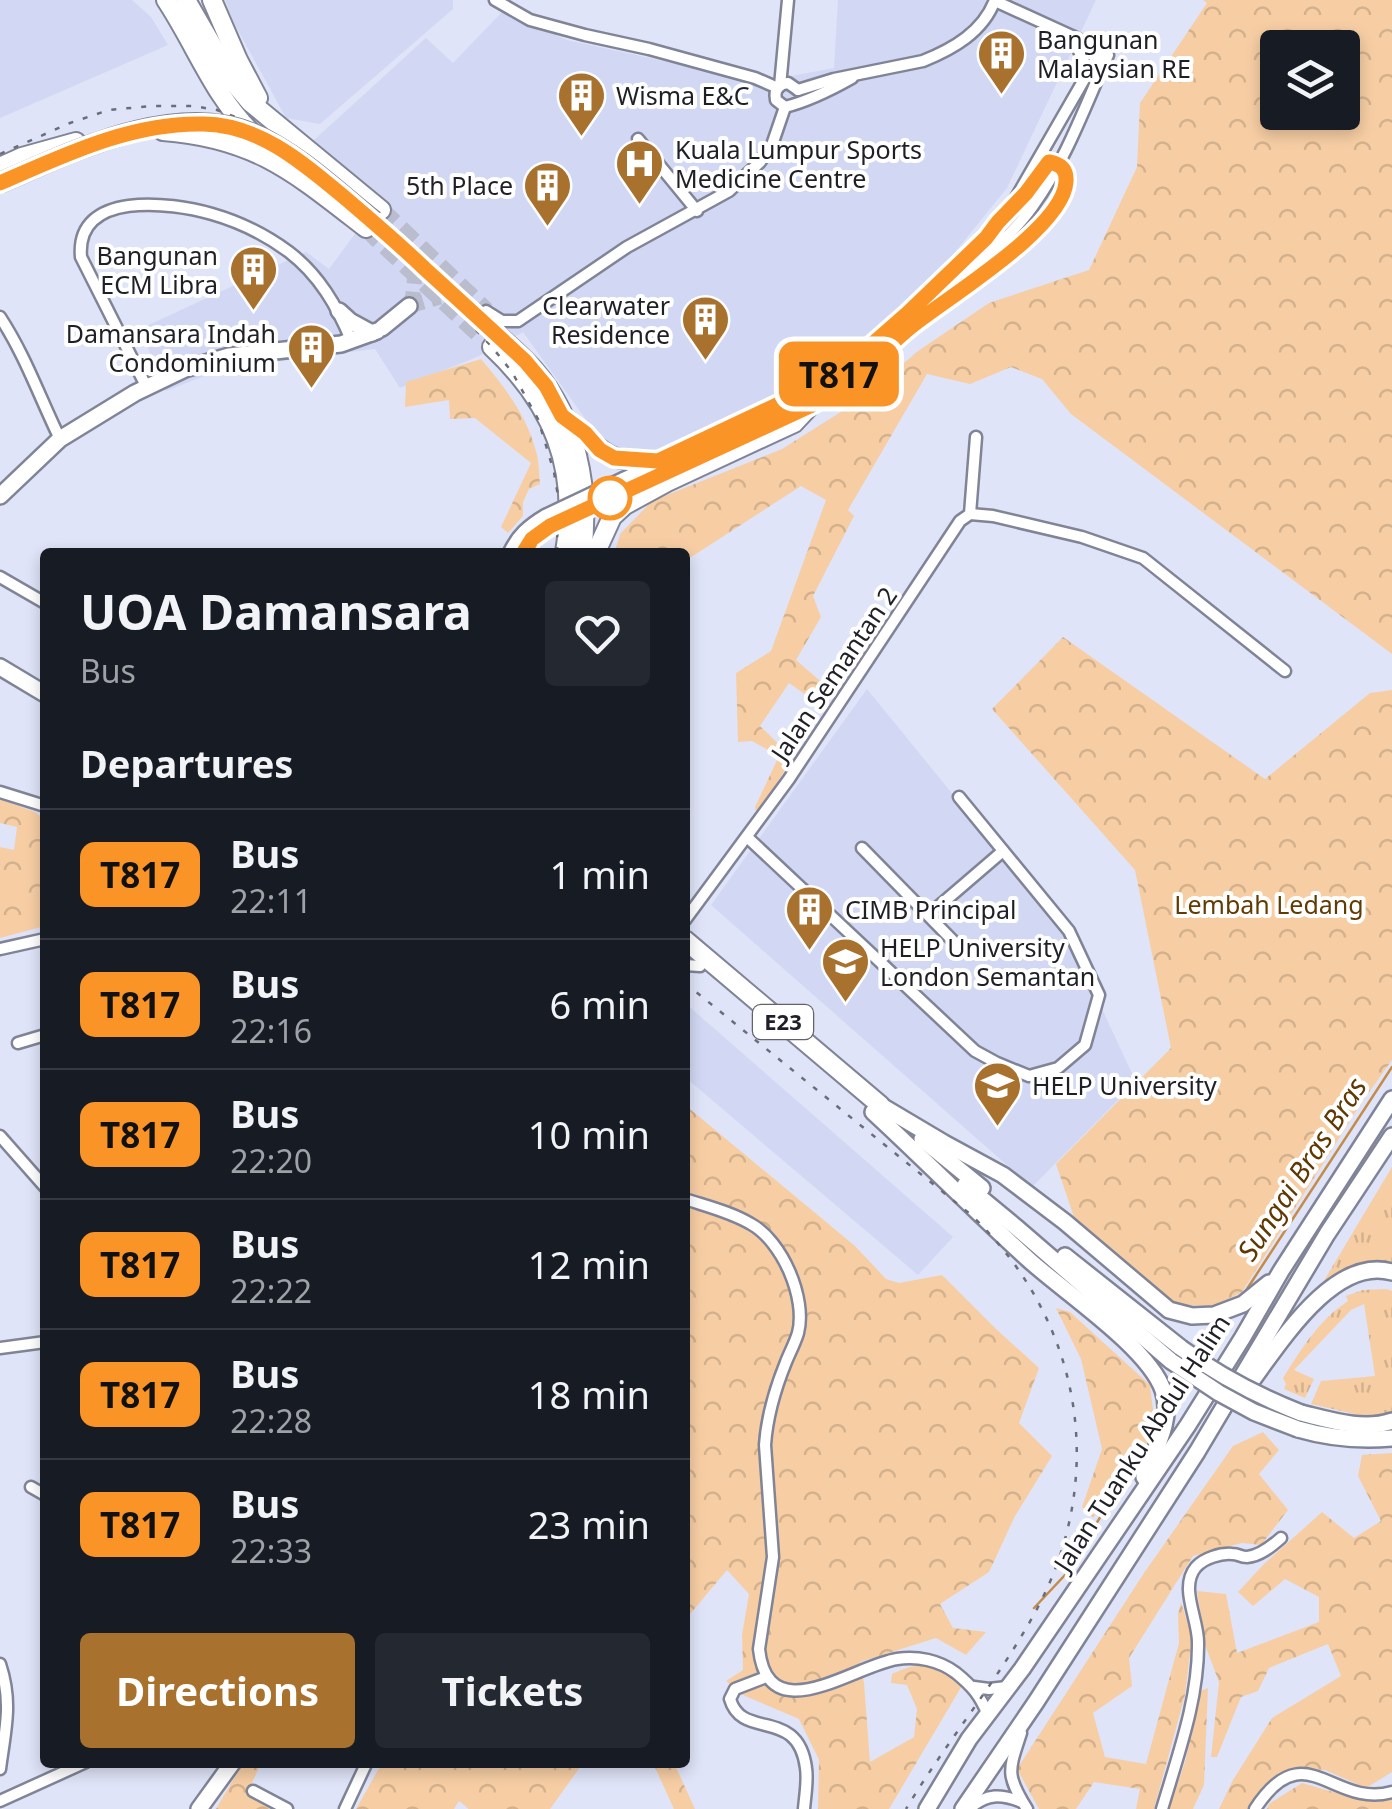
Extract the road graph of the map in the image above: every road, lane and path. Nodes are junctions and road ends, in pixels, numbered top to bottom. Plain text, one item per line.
1 (166, 0) edge
2 (494, 0) edge
3 (788, 0) edge
4 (213, 1) edge
5 (995, 1) edge
6 (188, 4) edge
7 (1072, 36) junction
8 (1104, 53) junction
9 (786, 92) junction
10 (1064, 114) junction
11 (271, 120) junction
12 (638, 138) dead end
13 (1058, 164) junction
14 (0, 170) edge
15 (294, 172) junction
16 (0, 183) edge
17 (697, 211) junction
18 (1006, 215) junction
19 (374, 220) junction
20 (409, 306) dead end
21 (339, 310) junction
22 (0, 317) edge
23 (482, 322) junction
24 (912, 326) junction
25 (377, 331) junction
26 (351, 340) junction
27 (147, 388) junction
28 (810, 406) junction
29 (562, 416) junction
30 (976, 436) dead end
31 (60, 439) junction
32 (658, 461) junction
33 (626, 484) junction
34 (0, 496) edge
35 (970, 514) junction
36 (548, 521) junction
37 (511, 548) edge
38 (526, 548) edge
39 (566, 548) edge
40 (582, 548) edge
41 (598, 548) edge
42 (0, 578) edge
43 (40, 599) edge
44 (0, 666) edge
45 (1284, 670) dead end
46 (40, 691) edge
47 (0, 792) edge
48 (959, 796) dead end
49 (40, 804) edge
50 (747, 837) junction
51 (862, 848) dead end
52 (1003, 851) junction
53 (939, 906) dead end
54 (690, 913) edge
55 (40, 940) edge
56 (690, 944) edge
57 (0, 949) edge
58 (962, 950) dead end
59 (692, 965) edge
60 (40, 1036) edge
61 (18, 1043) dead end
62 (1392, 1099) edge
63 (877, 1108) junction
64 (0, 1136) edge
65 (1392, 1136) edge
66 (40, 1180) edge
67 (690, 1200) edge
68 (1281, 1271) junction
69 (1392, 1272) edge
70 (40, 1343) edge
71 (0, 1348) edge
72 (1392, 1420) edge
73 (1300, 1421) junction
74 (1392, 1438) edge
75 (1205, 1439) junction
76 (31, 1487) dead end
77 (40, 1492) edge
78 (1136, 1500) junction
79 (1281, 1538) dead end
80 (0, 1664) edge
81 (766, 1676) junction
82 (1010, 1686) junction
83 (974, 1687) junction
84 (1034, 1705) junction
85 (988, 1715) junction
86 (73, 1768) edge
87 (230, 1768) edge
88 (364, 1768) edge
89 (0, 1770) edge
90 (253, 1790) dead end
91 (1392, 1792) edge
92 (0, 1801) edge
93 (1025, 1806) edge
94 (199, 1809) edge
95 (287, 1809) edge
96 (345, 1809) edge
97 (804, 1809) edge
98 (927, 1809) edge
99 (966, 1809) edge
100 (1162, 1809) edge
101 (1255, 1809) edge

1 - 15 highway
2 - 9 street
3 - 9 street
4 - 11 highway
5 - 7 street
5 - 9 street
6 - 11 highway
7 - 8 street
7 - 10 street
8 - 10 street
8 - 13 street
9 - 17 street
10 - 18 street
11 - 19 highway
12 - 17 street
13 - 18 street
13 - 24 street
13 - 24 street
14 - 15 highway
15 - 19 highway
16 - 19 highway, bridge
17 - 23 street
18 - 32 street
20 - 25 main road
21 - 25 main road
21 - 26 street
21 - 27 street
22 - 31 street
23 - 29 highway
23 - 39 highway
24 - 28 street
25 - 26 main road
26 - 27 main road
27 - 31 main road
28 - 33 street
28 - 41 highway
29 - 32 highway
29 - 40 highway
30 - 35 street
31 - 34 main road
32 - 33 street
33 - 36 street, bridge
35 - 45 street
35 - 50 street, Jalan Semantan 2
36 - 37 street
36 - 38 street
42 - 43 street
44 - 46 main road
47 - 49 street
48 - 52 street
50 - 52 street
50 - 54 street, Jalan Semantan 2
51 - 58 street
52 - 53 street
55 - 57 street
56 - 63 highway, E23
59 - 63 highway, E23
60 - 61 street
62 - 68 main road, Jalan Tuanku Abdul Halim
63 - 68 main road
63 - 73 main road, bridge
63 - 78 main road
64 - 66 street
65 - 75 main road, Jalan Tuanku Abdul Halim
67 - 81 street
68 - 78 main road, Jalan Tuanku Abdul Halim
69 - 75 main road
70 - 71 street
72 - 73 main road
73 - 74 main road
75 - 84 main road, Jalan Tuanku Abdul Halim
76 - 77 street
78 - 82 main road, Jalan Tuanku Abdul Halim
79 - 100 street
80 - 89 street
81 - 83 street
81 - 97 street
82 - 83 street
82 - 85 main road, Jalan Tuanku Abdul Halim
83 - 85 street
84 - 93 street
84 - 99 main road, Jalan Tuanku Abdul Halim
85 - 98 main road, Jalan Tuanku Abdul Halim
86 - 92 street
87 - 94 main road
88 - 96 street
90 - 95 street
91 - 101 street
93 - 99 street

